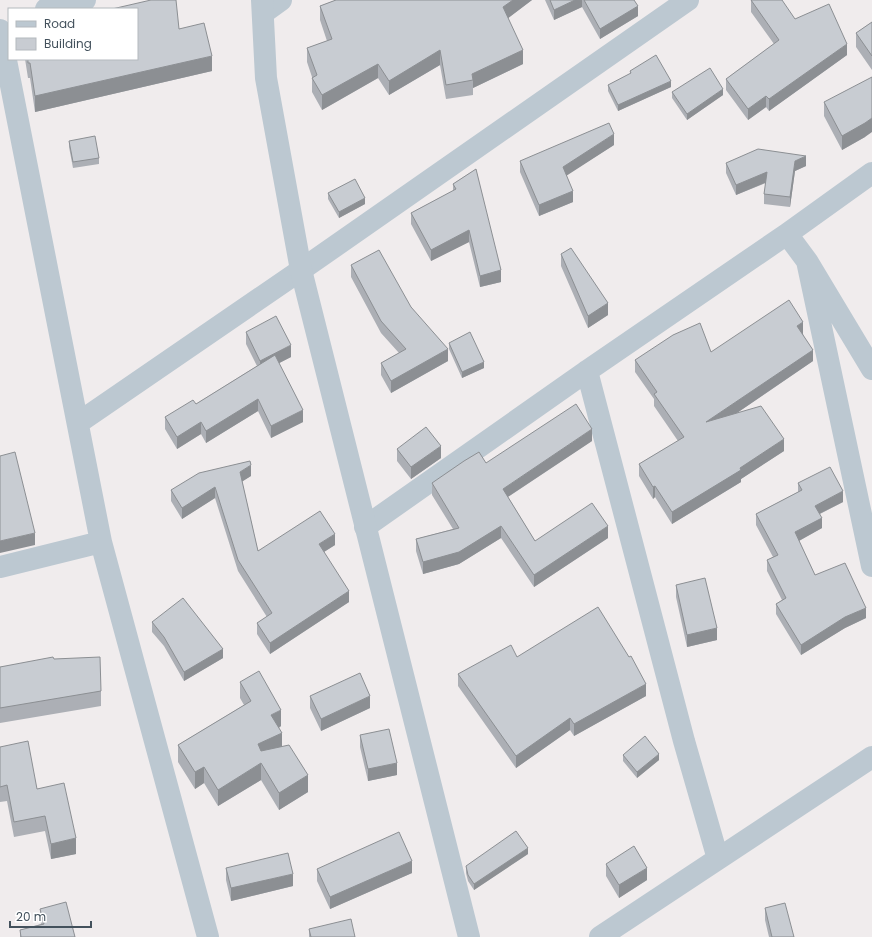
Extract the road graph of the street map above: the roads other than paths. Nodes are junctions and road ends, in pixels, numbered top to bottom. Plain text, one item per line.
1 (85, 0) edge
2 (281, 0) edge
3 (688, 0) edge
4 (262, 7) edge
5 (50, 8) edge
6 (0, 30) edge
7 (872, 173) edge
8 (786, 234) junction
9 (807, 261) junction
10 (301, 270) junction
11 (872, 369) edge
12 (587, 371) junction
13 (78, 423) junction
14 (366, 527) junction
15 (101, 542) junction
16 (872, 566) edge
17 (0, 567) edge
18 (872, 757) edge
19 (718, 859) junction
20 (208, 937) edge
21 (469, 937) edge
22 (600, 937) edge

1 - 5 street
2 - 4 street
3 - 10 street
4 - 10 street
6 - 13 street
7 - 8 street
8 - 9 street
8 - 12 street
9 - 11 street
9 - 16 street
10 - 13 street
10 - 14 street
12 - 14 street
12 - 19 street
13 - 15 street
14 - 21 street
15 - 17 street
15 - 20 street
18 - 19 street
19 - 22 street

